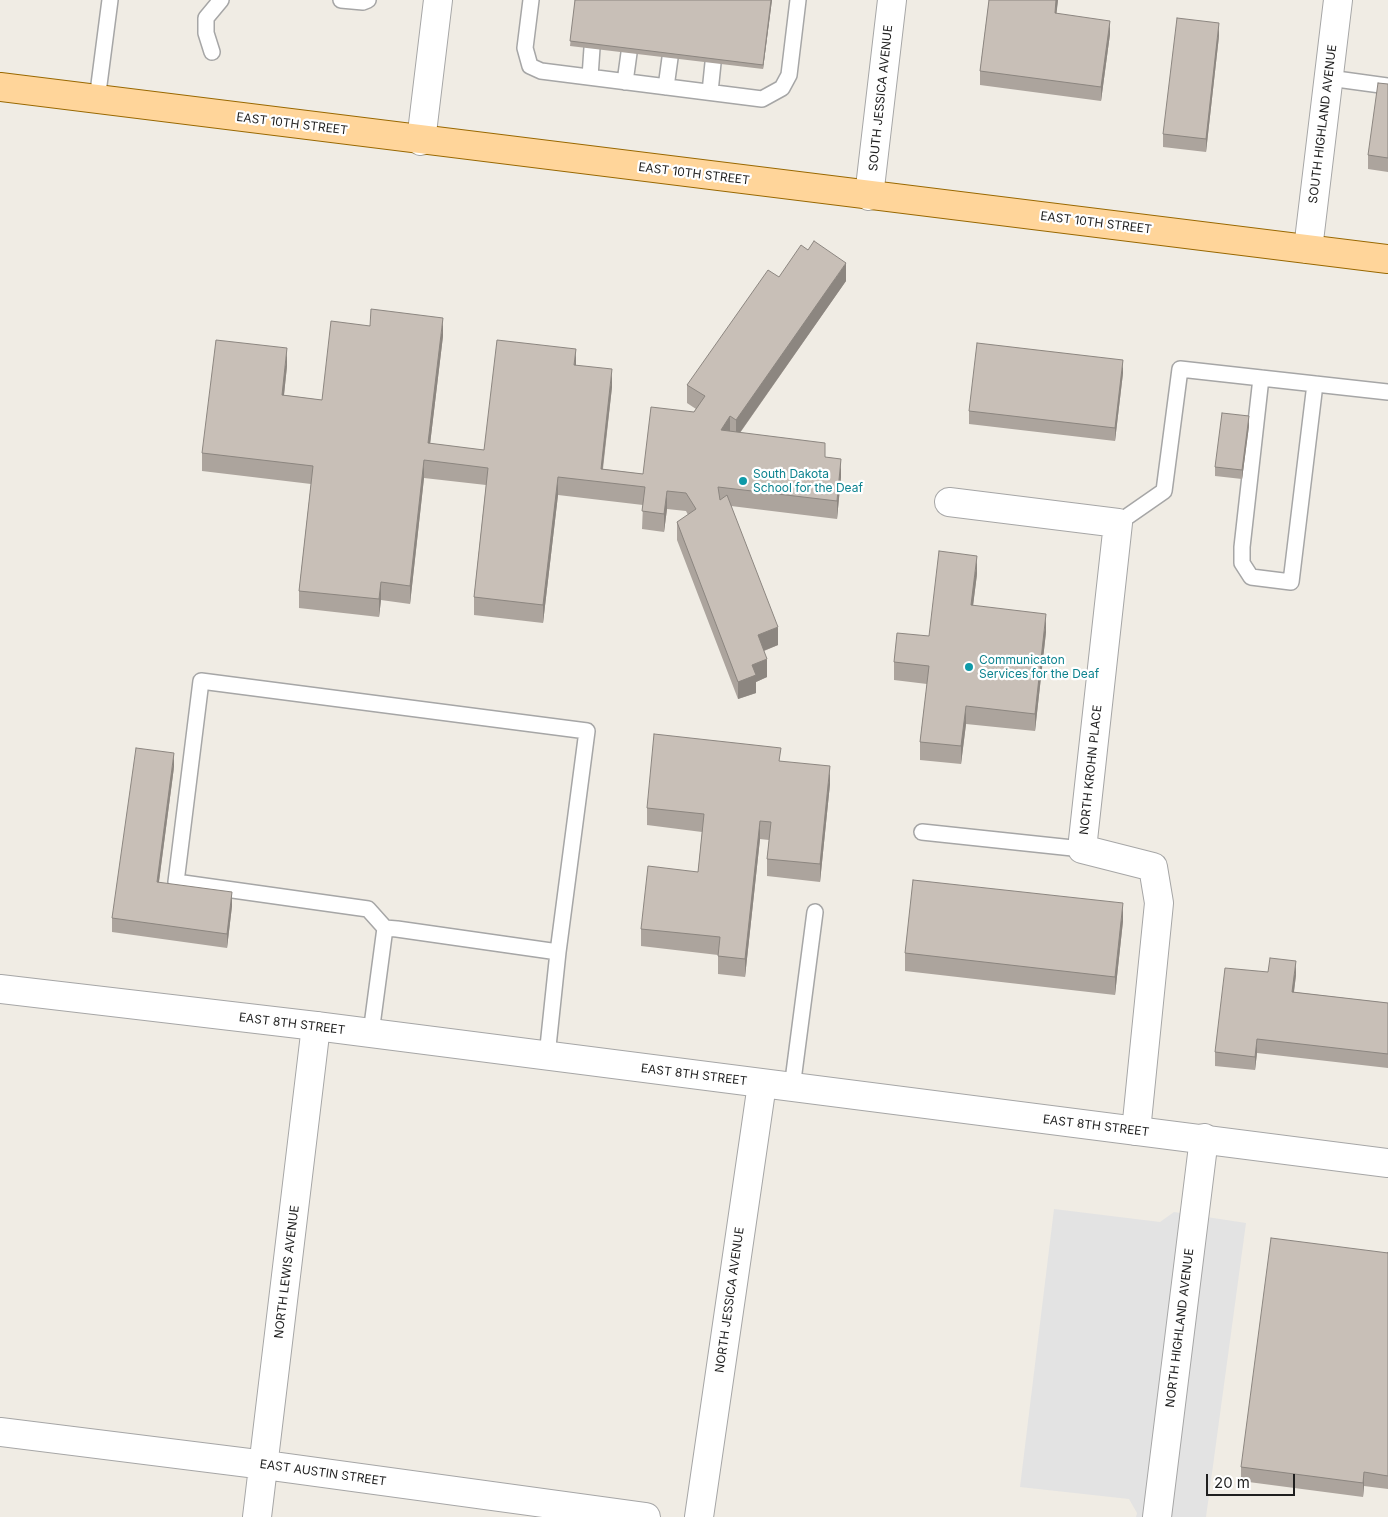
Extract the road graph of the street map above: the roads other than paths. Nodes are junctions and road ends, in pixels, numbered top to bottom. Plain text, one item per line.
1 (110, 0) edge
2 (206, 0) edge
3 (220, 0) edge
4 (341, 0) edge
5 (368, 0) edge
6 (438, 0) edge
7 (531, 0) edge
8 (798, 0) edge
9 (892, 0) edge
10 (1338, 0) edge
11 (206, 18) junction
12 (592, 48) edge
13 (212, 52) dead end
14 (629, 53) edge
15 (670, 58) edge
16 (713, 63) edge
17 (590, 77) junction
18 (1329, 78) junction
19 (625, 82) junction
20 (1388, 86) edge
21 (666, 87) junction
22 (0, 88) edge
23 (710, 92) junction
24 (97, 100) junction
25 (421, 141) junction
26 (870, 196) junction
27 (1308, 249) junction
28 (1388, 259) edge
29 (1261, 378) junction
30 (1314, 384) junction
31 (1388, 392) edge
32 (948, 502) dead end
33 (1118, 523) junction
34 (922, 832) dead end
35 (1082, 849) junction
36 (815, 912) dead end
37 (385, 928) junction
38 (558, 952) junction
39 (0, 989) edge
40 (316, 1026) junction
41 (371, 1034) junction
42 (547, 1056) junction
43 (762, 1084) junction
44 (792, 1088) junction
45 (1136, 1131) junction
46 (1204, 1138) junction
47 (1388, 1163) edge
48 (0, 1432) edge
49 (264, 1465) junction
50 (258, 1517) edge
51 (646, 1517) edge
52 (699, 1517) edge
53 (1157, 1517) edge

1 - 24 lane
2 - 11 lane
3 - 11 lane
4 - 5 lane
6 - 25 street
7 - 17 lane
8 - 23 lane
9 - 26 street, SOUTH JESSICA AVENUE
10 - 18 street, SOUTH HIGHLAND AVENUE
11 - 13 lane
12 - 17 lane
14 - 19 lane
15 - 21 lane
16 - 23 lane
17 - 19 lane
18 - 20 lane
18 - 27 street, SOUTH HIGHLAND AVENUE
19 - 21 lane
21 - 23 lane
22 - 24 main road, EAST 10TH STREET
24 - 25 main road, EAST 10TH STREET
25 - 26 main road, EAST 10TH STREET
26 - 27 main road, EAST 10TH STREET
27 - 28 main road, EAST 10TH STREET
29 - 30 lane
29 - 30 lane
29 - 33 lane
30 - 31 lane
32 - 33 street
33 - 35 street, NORTH KROHN PLACE
34 - 35 lane
35 - 45 street, NORTH KROHN PLACE
36 - 44 lane
37 - 38 lane
37 - 38 lane
37 - 41 lane
38 - 42 lane
39 - 40 street, EAST 8TH STREET
40 - 41 street, EAST 8TH STREET
40 - 49 street, NORTH LEWIS AVENUE
41 - 42 street, EAST 8TH STREET
42 - 43 street, EAST 8TH STREET
43 - 44 street, EAST 8TH STREET
43 - 52 street, NORTH JESSICA AVENUE
44 - 45 street, EAST 8TH STREET
45 - 46 street, EAST 8TH STREET
46 - 47 street, EAST 8TH STREET
46 - 53 street, NORTH HIGHLAND AVENUE
48 - 49 street, EAST AUSTIN STREET
49 - 50 street, NORTH LEWIS AVENUE
49 - 51 street, EAST AUSTIN STREET

